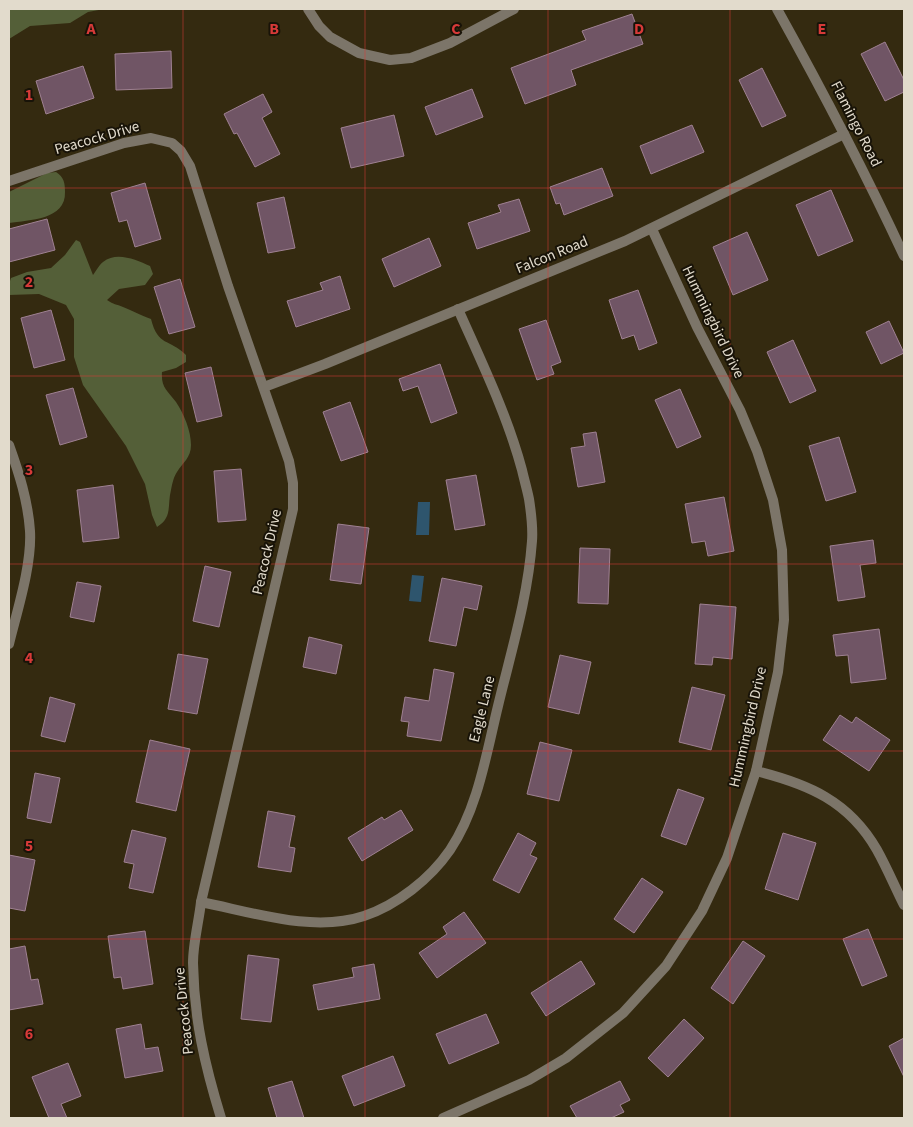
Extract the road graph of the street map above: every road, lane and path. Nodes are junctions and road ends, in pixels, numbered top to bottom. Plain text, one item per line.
1 (308, 9) edge
2 (514, 9) edge
3 (777, 9) edge
4 (844, 134) junction
5 (9, 180) edge
6 (652, 228) junction
7 (904, 256) edge
8 (458, 309) junction
9 (264, 387) junction
10 (9, 445) edge
11 (9, 644) edge
12 (756, 771) junction
13 (201, 902) junction
14 (904, 905) edge
15 (221, 1118) edge
16 (443, 1118) edge

1 - 2 street
3 - 4 street, Flamingo Road
4 - 6 street, Falcon Road
4 - 7 street, Flamingo Road
5 - 9 street, Peacock Drive
6 - 8 street, Falcon Road
6 - 12 street, Hummingbird Drive
8 - 9 street, Falcon Road
8 - 13 street, Eagle Lane
9 - 13 street, Peacock Drive
10 - 11 street
12 - 14 street
12 - 16 street, Hummingbird Drive
13 - 15 street, Peacock Drive

